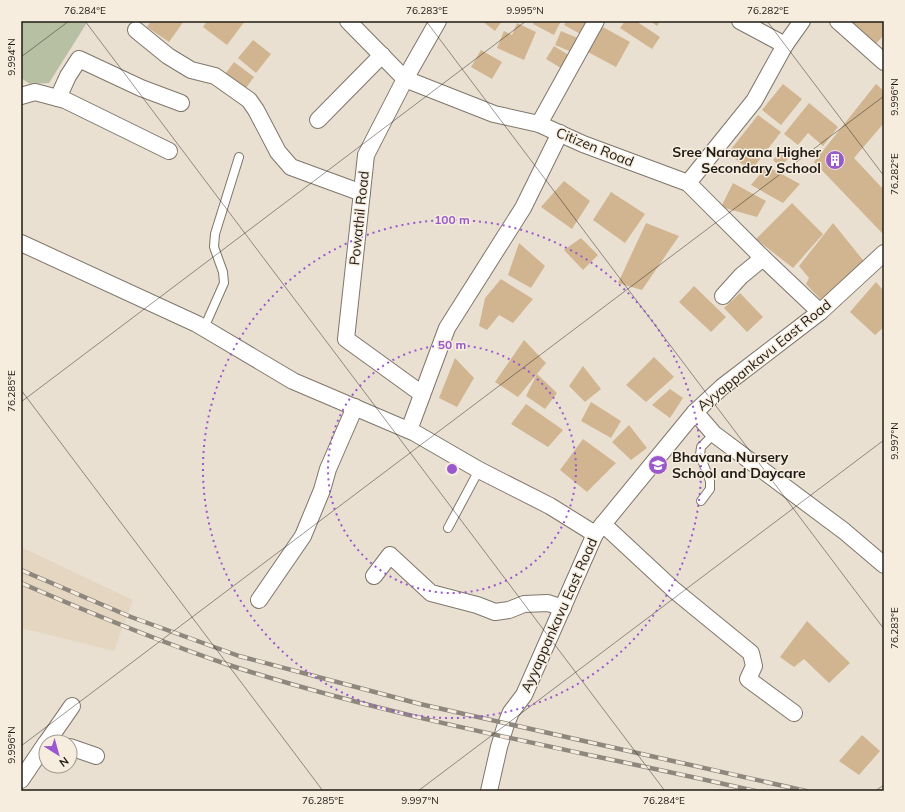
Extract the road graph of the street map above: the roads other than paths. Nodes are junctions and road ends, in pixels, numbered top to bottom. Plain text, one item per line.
1 (348, 21) edge
2 (438, 21) edge
3 (596, 21) edge
4 (740, 21) edge
5 (802, 21) edge
6 (838, 21) edge
7 (136, 30) dead end
8 (785, 45) junction
9 (382, 55) junction
10 (884, 62) edge
11 (405, 79) junction
12 (21, 96) edge
13 (58, 98) junction
14 (181, 103) dead end
15 (318, 120) dead end
16 (539, 124) junction
17 (560, 133) junction
18 (169, 151) dead end
19 (239, 157) dead end
20 (688, 183) junction
21 (362, 193) junction
22 (21, 243) edge
23 (884, 253) edge
24 (763, 258) junction
25 (723, 296) dead end
26 (820, 312) junction
27 (204, 328) junction
28 (422, 394) junction
29 (355, 407) junction
30 (695, 412) junction
31 (408, 430) junction
32 (714, 434) junction
33 (479, 470) junction
34 (701, 501) dead end
35 (448, 528) dead end
36 (599, 529) junction
37 (884, 565) edge
38 (374, 576) dead end
39 (259, 600) dead end
40 (563, 608) junction
41 (72, 706) dead end
42 (794, 713) dead end
43 (54, 734) edge
44 (78, 750) edge
45 (96, 756) dead end
46 (38, 757) edge
47 (21, 780) edge
48 (21, 788) edge
49 (27, 791) edge
50 (489, 791) edge

1 - 9 street, Citizen Road
2 - 11 street, Powathil Road
3 - 16 street
4 - 8 street
5 - 8 street
6 - 10 street
7 - 21 street
8 - 20 street
9 - 11 street, Citizen Road
9 - 15 street
11 - 16 street, Citizen Road
11 - 21 street, Powathil Road
12 - 13 street
13 - 14 street
13 - 18 street
16 - 17 street, Citizen Road
17 - 20 street, Citizen Road
17 - 28 street
19 - 27 lane
20 - 24 street, Citizen Road
21 - 28 street, Powathil Road
22 - 27 street
23 - 26 street, Ayyappankavu East Road
24 - 25 street
24 - 26 street, Citizen Road
26 - 30 street, Ayyappankavu East Road
27 - 29 street
28 - 31 street
29 - 31 street
29 - 39 street
30 - 32 street
30 - 36 street, Ayyappankavu East Road
31 - 33 street
32 - 34 lane
32 - 37 street
33 - 35 lane
33 - 36 street
36 - 40 street, Ayyappankavu East Road
36 - 42 street
38 - 40 street
40 - 50 street, Ayyappankavu East Road
41 - 43 street
44 - 45 street
46 - 47 street
48 - 49 street

